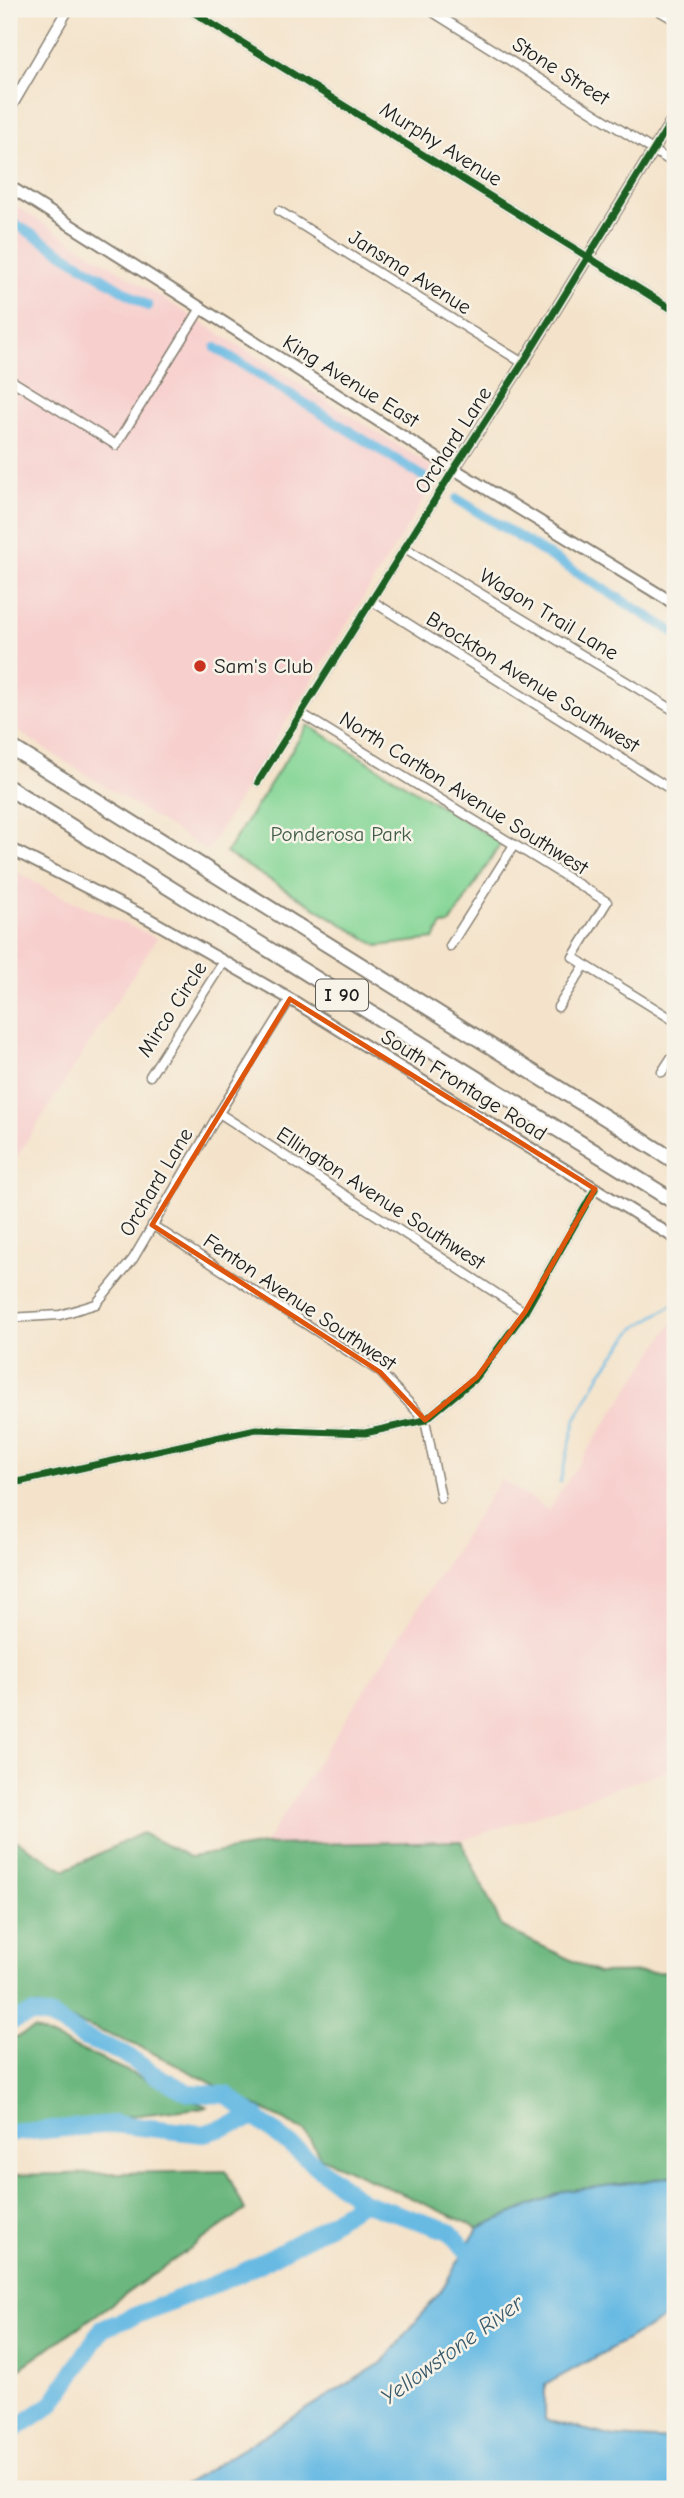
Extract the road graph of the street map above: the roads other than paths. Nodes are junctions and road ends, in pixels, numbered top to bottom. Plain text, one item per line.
1 (68, 9) edge
2 (188, 9) edge
3 (428, 9) edge
4 (656, 9) edge
5 (675, 20) edge
6 (9, 110) edge
7 (675, 115) edge
8 (654, 150) junction
9 (675, 163) edge
10 (9, 186) edge
11 (279, 211) dead end
12 (589, 256) junction
13 (201, 308) junction
14 (675, 311) edge
15 (523, 363) junction
16 (9, 379) edge
17 (454, 469) junction
18 (405, 548) junction
19 (372, 601) junction
20 (675, 604) edge
21 (675, 711) edge
22 (302, 714) junction
23 (9, 746) edge
24 (258, 782) dead end
25 (9, 788) edge
26 (675, 792) edge
27 (514, 845) junction
28 (9, 848) edge
29 (450, 946) dead end
30 (224, 961) junction
31 (585, 965) junction
32 (290, 999) junction
33 (558, 1007) dead end
34 (675, 1021) edge
35 (675, 1052) edge
36 (662, 1072) dead end
37 (150, 1076) dead end
38 (219, 1113) junction
39 (675, 1161) edge
40 (595, 1189) junction
41 (675, 1202) edge
42 (152, 1225) junction
43 (675, 1238) edge
44 (525, 1311) junction
45 (9, 1318) edge
46 (425, 1420) junction
47 (9, 1484) edge
48 (441, 1498) dead end

1 - 6 street
2 - 12 street, Murphy Avenue
3 - 8 street, Stone Street
4 - 5 street
7 - 8 street, Orchard Lane
8 - 9 street, Stone Street
8 - 12 street, Orchard Lane
10 - 13 main road, King Avenue East
11 - 15 street, Jansma Avenue
12 - 14 street, Murphy Avenue
12 - 15 street, Orchard Lane
13 - 16 street
13 - 17 main road, King Avenue East
15 - 17 street, Orchard Lane
17 - 18 street, Orchard Lane
17 - 20 main road, King Avenue East
18 - 19 street, Orchard Lane
18 - 21 street, Wagon Trail Lane
19 - 22 street, Orchard Lane
19 - 26 street, Brockton Avenue Southwest
22 - 24 street, Orchard Lane
22 - 27 street, North Carlton Avenue Southwest
23 - 39 highway, I 90
25 - 41 highway, I 90
27 - 29 street
27 - 31 street, North Carlton Avenue Southwest
28 - 30 main road, South Frontage Road
30 - 32 main road, South Frontage Road
30 - 37 street, Mirco Circle
31 - 33 street
31 - 34 street
32 - 38 street, Orchard Lane
32 - 40 main road, South Frontage Road
35 - 36 street
38 - 42 street, Orchard Lane
38 - 44 street, Ellington Avenue Southwest
40 - 43 main road, South Frontage Road
40 - 44 street
42 - 45 street, Orchard Lane
42 - 46 street, Fenton Avenue Southwest
44 - 46 street
46 - 47 street
46 - 48 street

